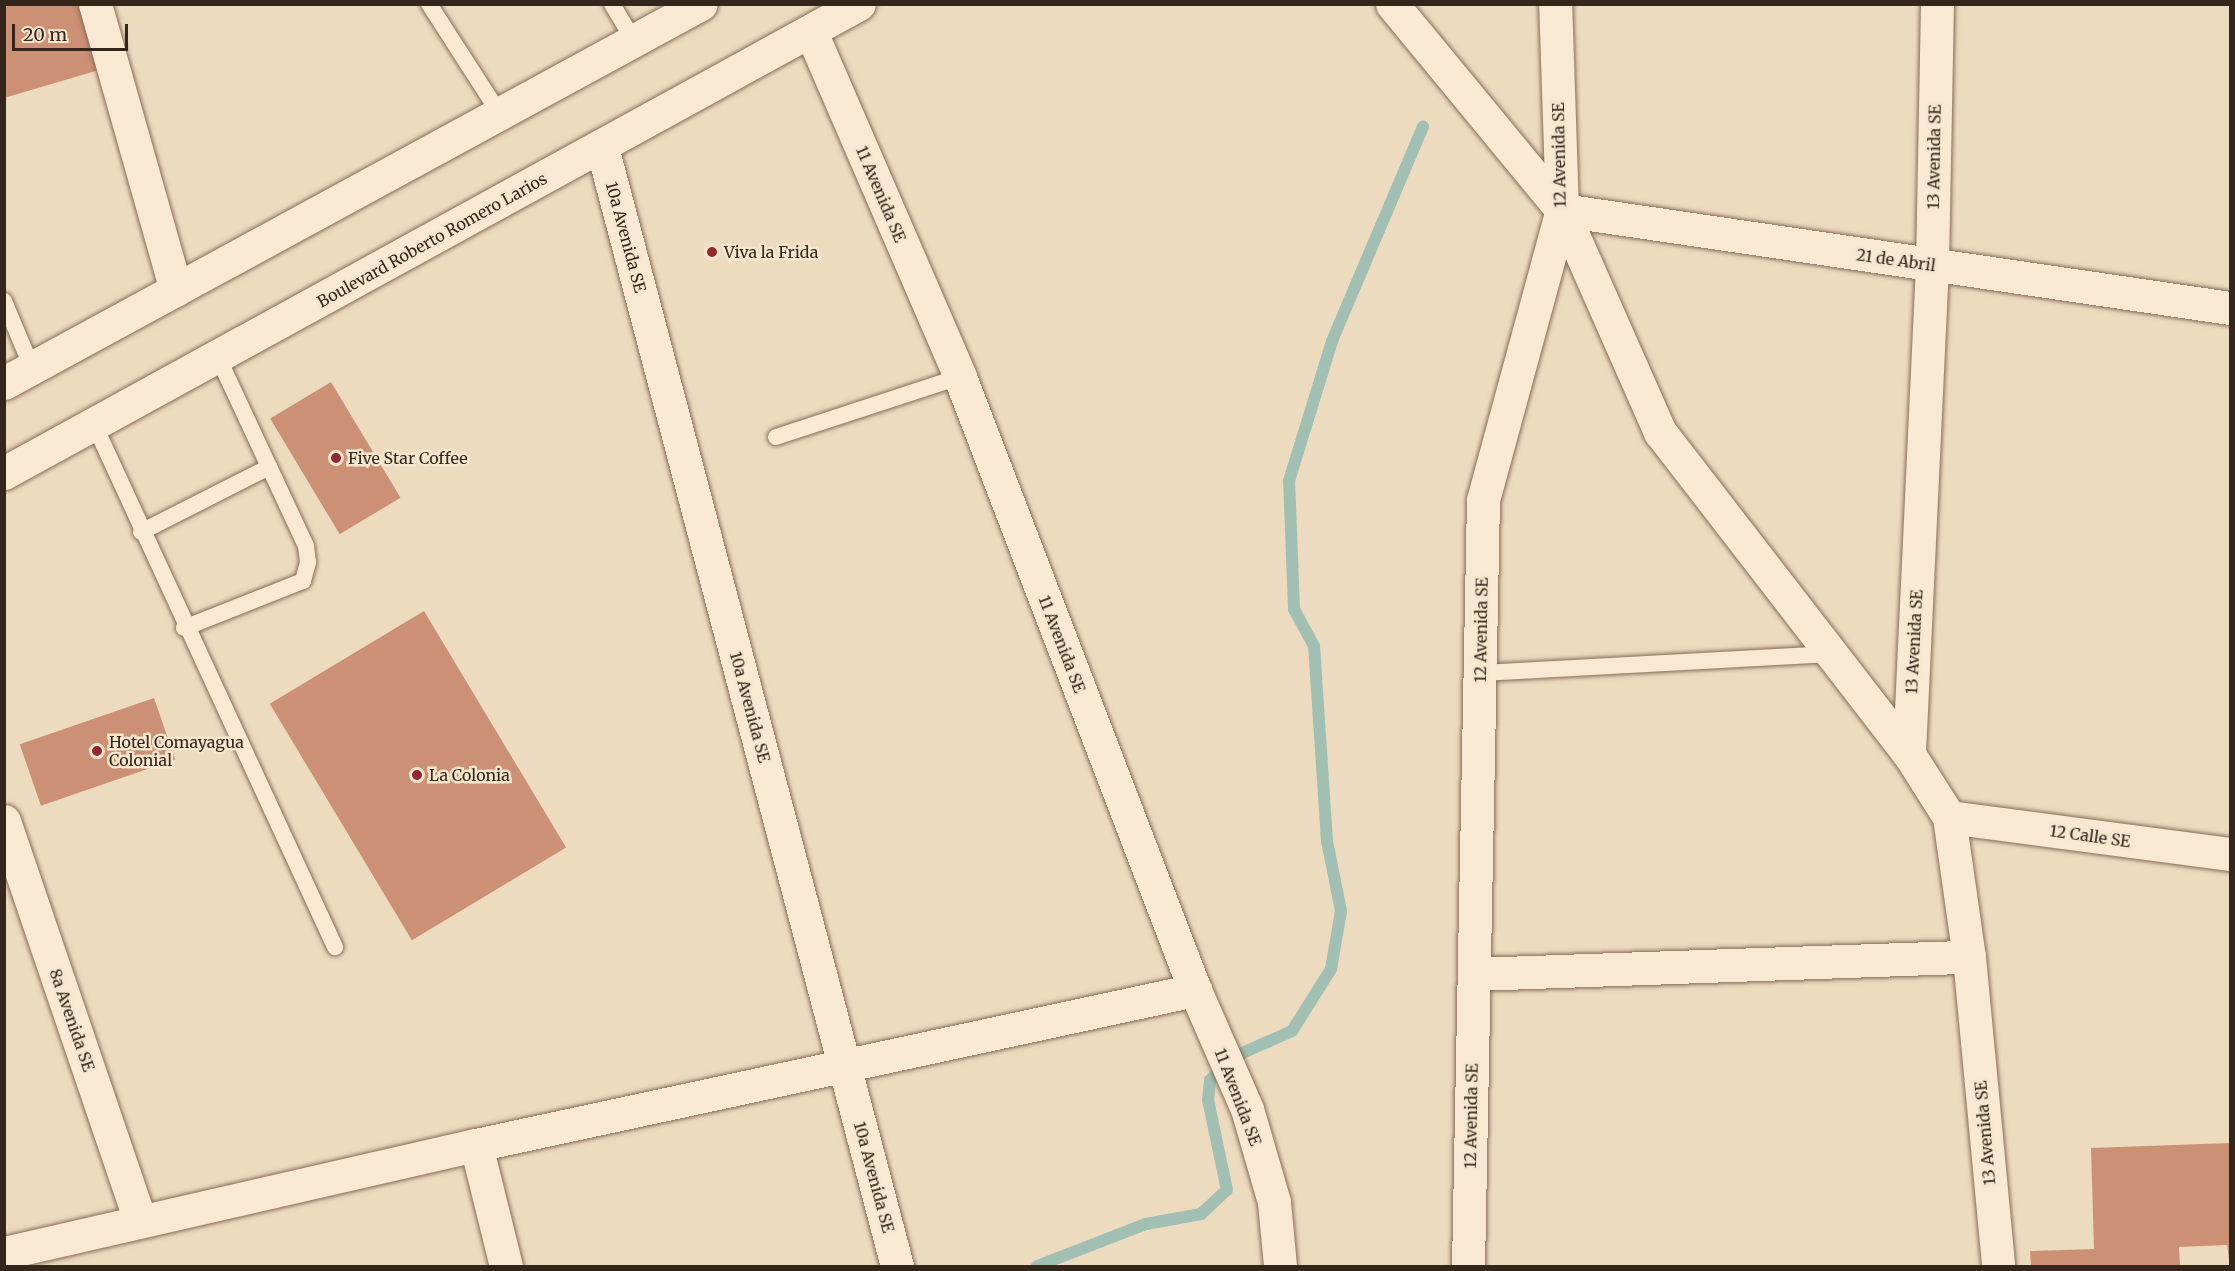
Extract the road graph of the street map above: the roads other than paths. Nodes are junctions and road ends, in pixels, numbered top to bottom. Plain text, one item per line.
1 (95, 4) edge
2 (429, 4) edge
3 (612, 4) edge
4 (701, 4) edge
5 (859, 4) edge
6 (1392, 4) edge
7 (1555, 4) edge
8 (1937, 4) edge
9 (812, 32) junction
10 (634, 41) junction
11 (500, 114) junction
12 (602, 147) junction
13 (1562, 210) junction
14 (1932, 265) junction
15 (176, 290) junction
16 (4, 301) edge
17 (2230, 308) edge
18 (218, 357) junction
19 (18, 376) edge
20 (960, 377) junction
21 (94, 424) junction
22 (776, 436) dead end
23 (269, 467) junction
24 (4, 473) edge
25 (141, 532) junction
26 (184, 628) junction
27 (1832, 654) junction
28 (1480, 673) junction
29 (1909, 754) junction
30 (1948, 817) junction
31 (4, 821) edge
32 (2230, 854) edge
33 (335, 947) dead end
34 (1969, 957) junction
35 (1474, 974) junction
36 (1195, 990) junction
37 (845, 1066) junction
38 (476, 1144) junction
39 (140, 1220) junction
40 (4, 1253) edge
41 (506, 1266) edge
42 (897, 1266) edge
43 (1280, 1266) edge
44 (1468, 1266) edge
45 (1998, 1266) edge

1 - 15 street
2 - 11 lane
3 - 10 lane
4 - 10 street
5 - 9 street, Boulevard Roberto Romero Larios
6 - 13 street
7 - 13 street, 12 Avenida SE
8 - 14 street, 13 Avenida SE
9 - 12 street, Boulevard Roberto Romero Larios
9 - 20 street, 11 Avenida SE
10 - 11 street
11 - 15 street
12 - 18 street, Boulevard Roberto Romero Larios
12 - 37 street, 10a Avenida SE
13 - 14 street, 21 de Abril
13 - 27 street
13 - 28 street, 12 Avenida SE
14 - 17 street, 21 de Abril
14 - 29 street, 13 Avenida SE
15 - 19 street
16 - 19 lane
18 - 21 street, Boulevard Roberto Romero Larios
18 - 23 lane
20 - 22 lane
20 - 36 street, 11 Avenida SE
21 - 24 street, Boulevard Roberto Romero Larios
21 - 25 lane
23 - 25 lane
23 - 26 lane
25 - 26 lane
26 - 33 lane
27 - 28 lane
27 - 29 street
28 - 35 street, 12 Avenida SE
29 - 30 street, 13 Avenida SE
30 - 32 street, 12 Calle SE
30 - 34 street, 13 Avenida SE
31 - 39 street, 8a Avenida SE
34 - 35 street
34 - 45 street, 13 Avenida SE
35 - 44 street, 12 Avenida SE
36 - 37 street
36 - 43 street, 11 Avenida SE
37 - 38 street
37 - 42 street, 10a Avenida SE
38 - 39 street
38 - 41 street
39 - 40 street

